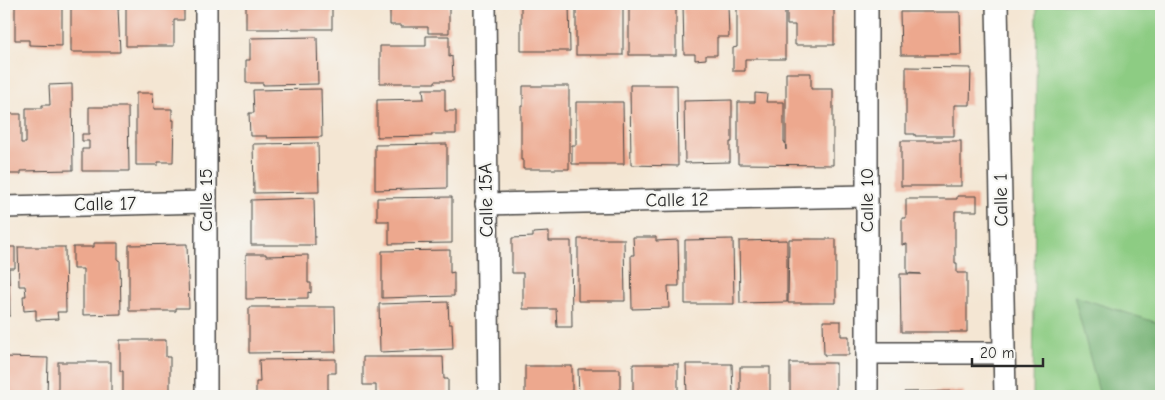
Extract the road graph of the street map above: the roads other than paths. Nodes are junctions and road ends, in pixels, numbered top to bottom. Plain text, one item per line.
1 (206, 4) edge
2 (485, 4) edge
3 (867, 4) edge
4 (997, 4) edge
5 (867, 196) junction
6 (206, 202) junction
7 (486, 204) junction
8 (4, 207) edge
9 (867, 353) junction
10 (1004, 353) junction
11 (206, 396) edge
12 (489, 396) edge
13 (867, 396) edge
14 (1005, 396) edge

1 - 6 street, Calle 15
2 - 7 street, Calle 15A
3 - 5 street, Calle 10
4 - 10 street, Calle 1
5 - 7 street, Calle 12
5 - 9 street, Calle 10
6 - 8 street, Calle 17
6 - 11 street, Calle 15
7 - 12 street, Calle 15A
9 - 10 street
9 - 13 street, Calle 10
10 - 14 street, Calle 1

